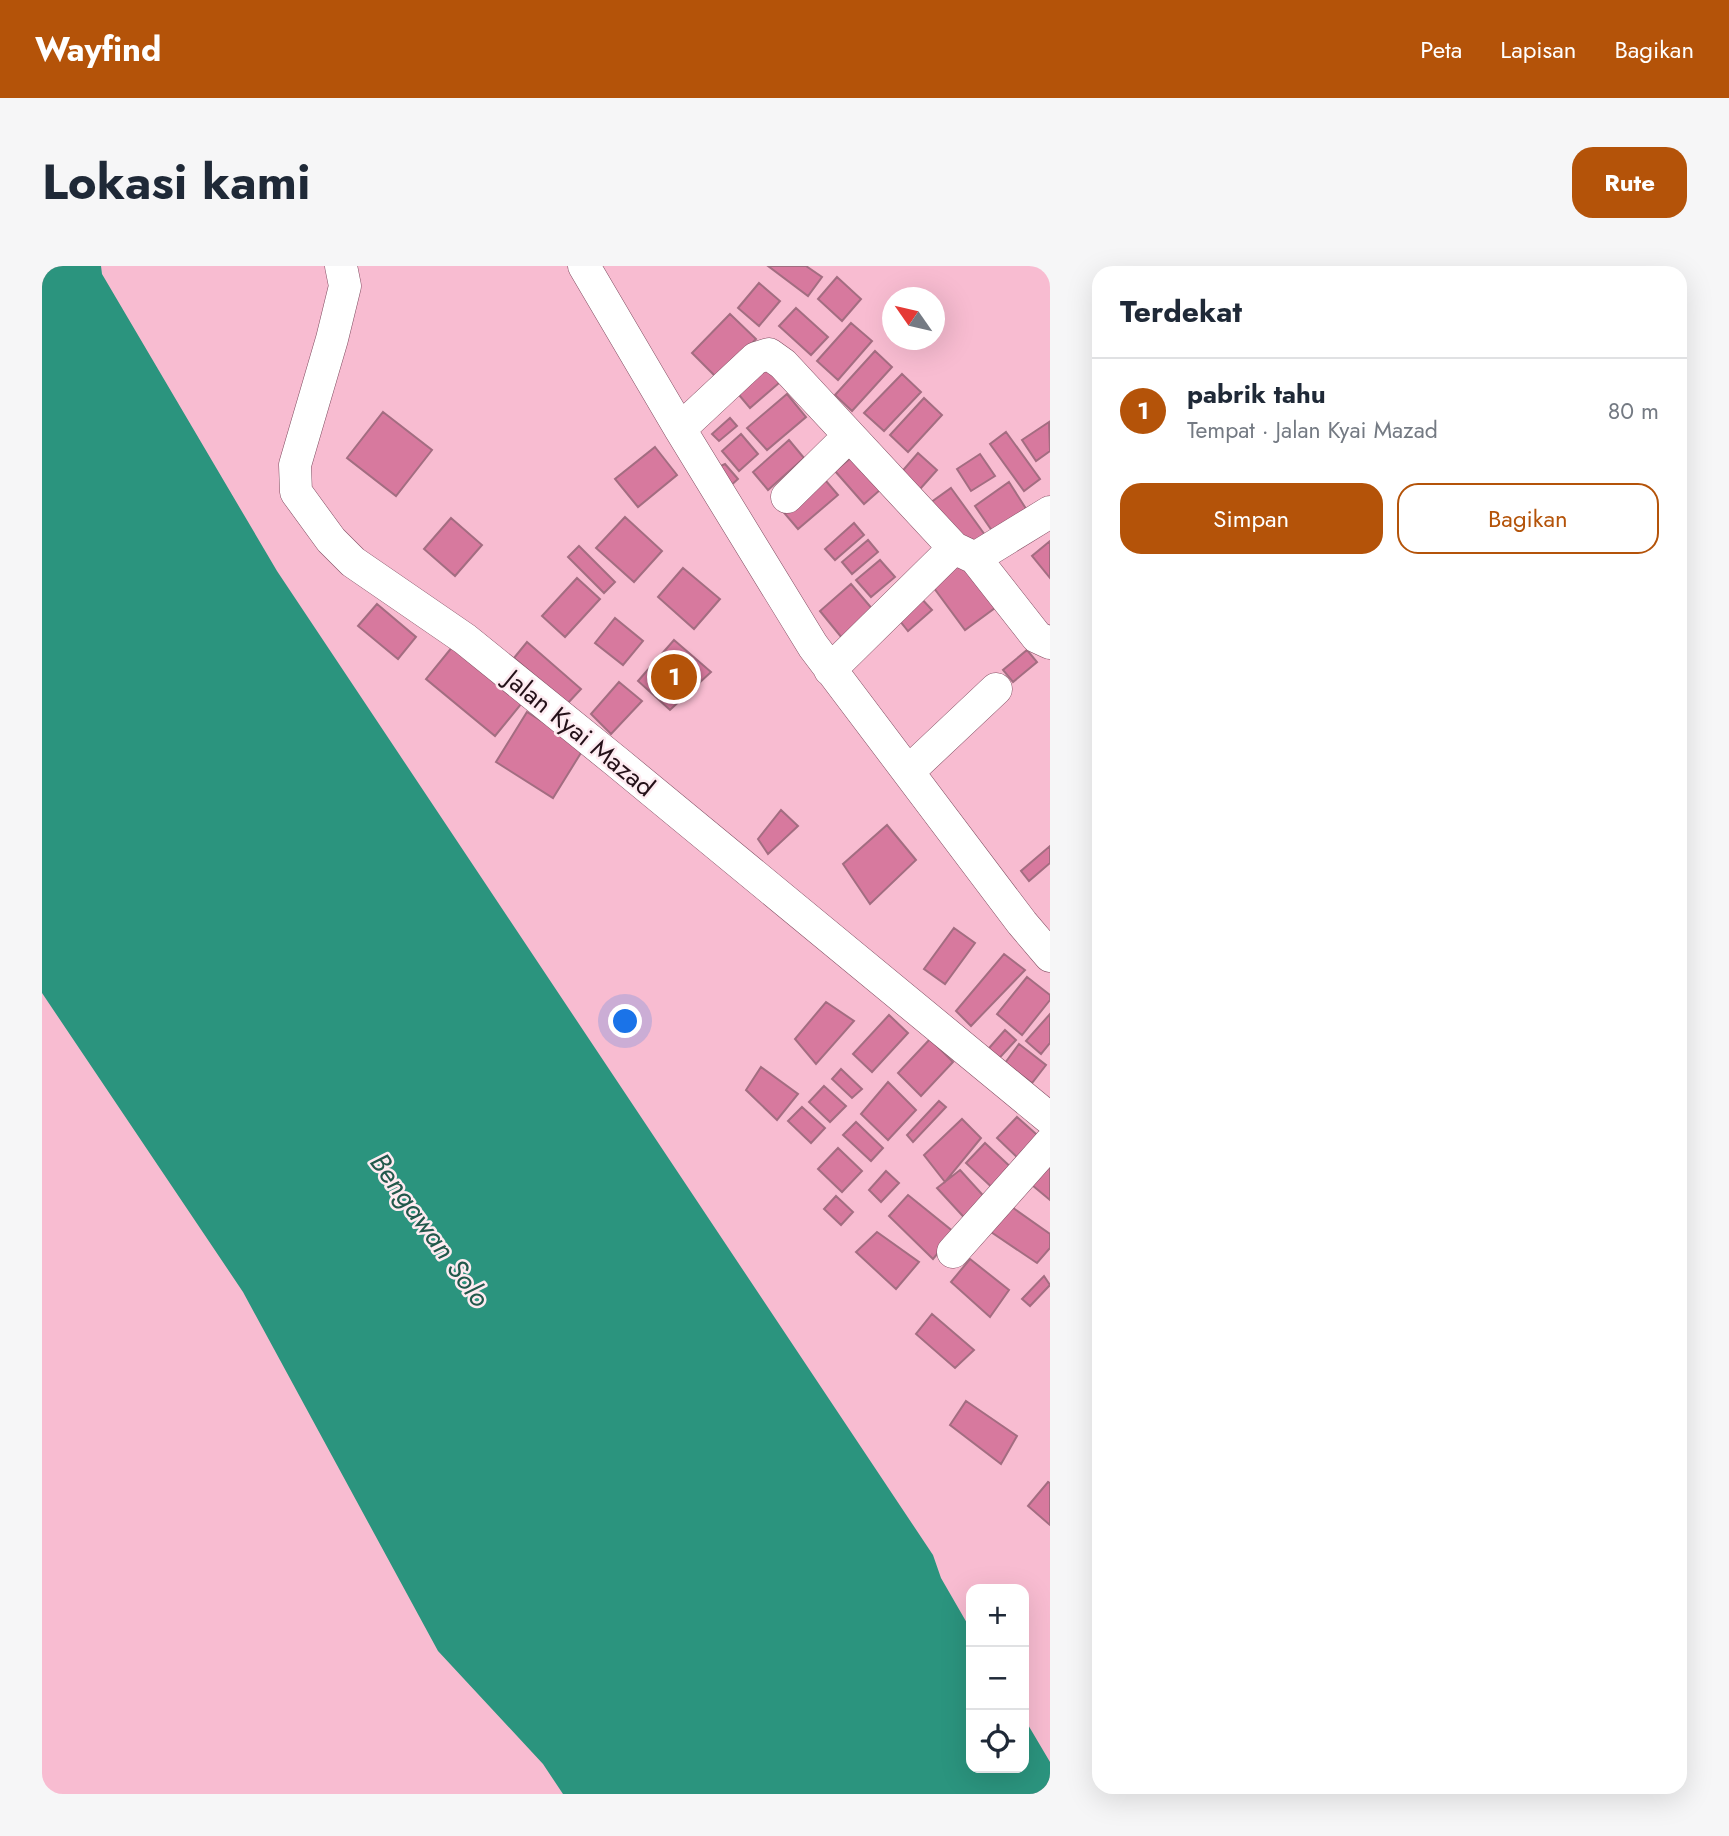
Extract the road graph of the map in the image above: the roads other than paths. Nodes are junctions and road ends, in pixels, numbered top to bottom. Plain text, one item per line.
1 (341, 266) edge
2 (584, 266) edge
3 (680, 429) junction
4 (849, 436) junction
5 (787, 497) dead end
6 (1050, 512) edge
7 (964, 553) junction
8 (1050, 643) edge
9 (830, 670) junction
10 (996, 689) dead end
11 (908, 772) junction
12 (1050, 956) edge
13 (1050, 1119) edge
14 (1050, 1143) edge
15 (953, 1252) dead end

1 - 13 street, Jalan Kyai Mazad
2 - 3 street
3 - 4 street
3 - 9 street
4 - 5 street
4 - 7 street
6 - 7 street
7 - 8 street
7 - 9 street
9 - 11 street
10 - 11 street
11 - 12 street
14 - 15 street

